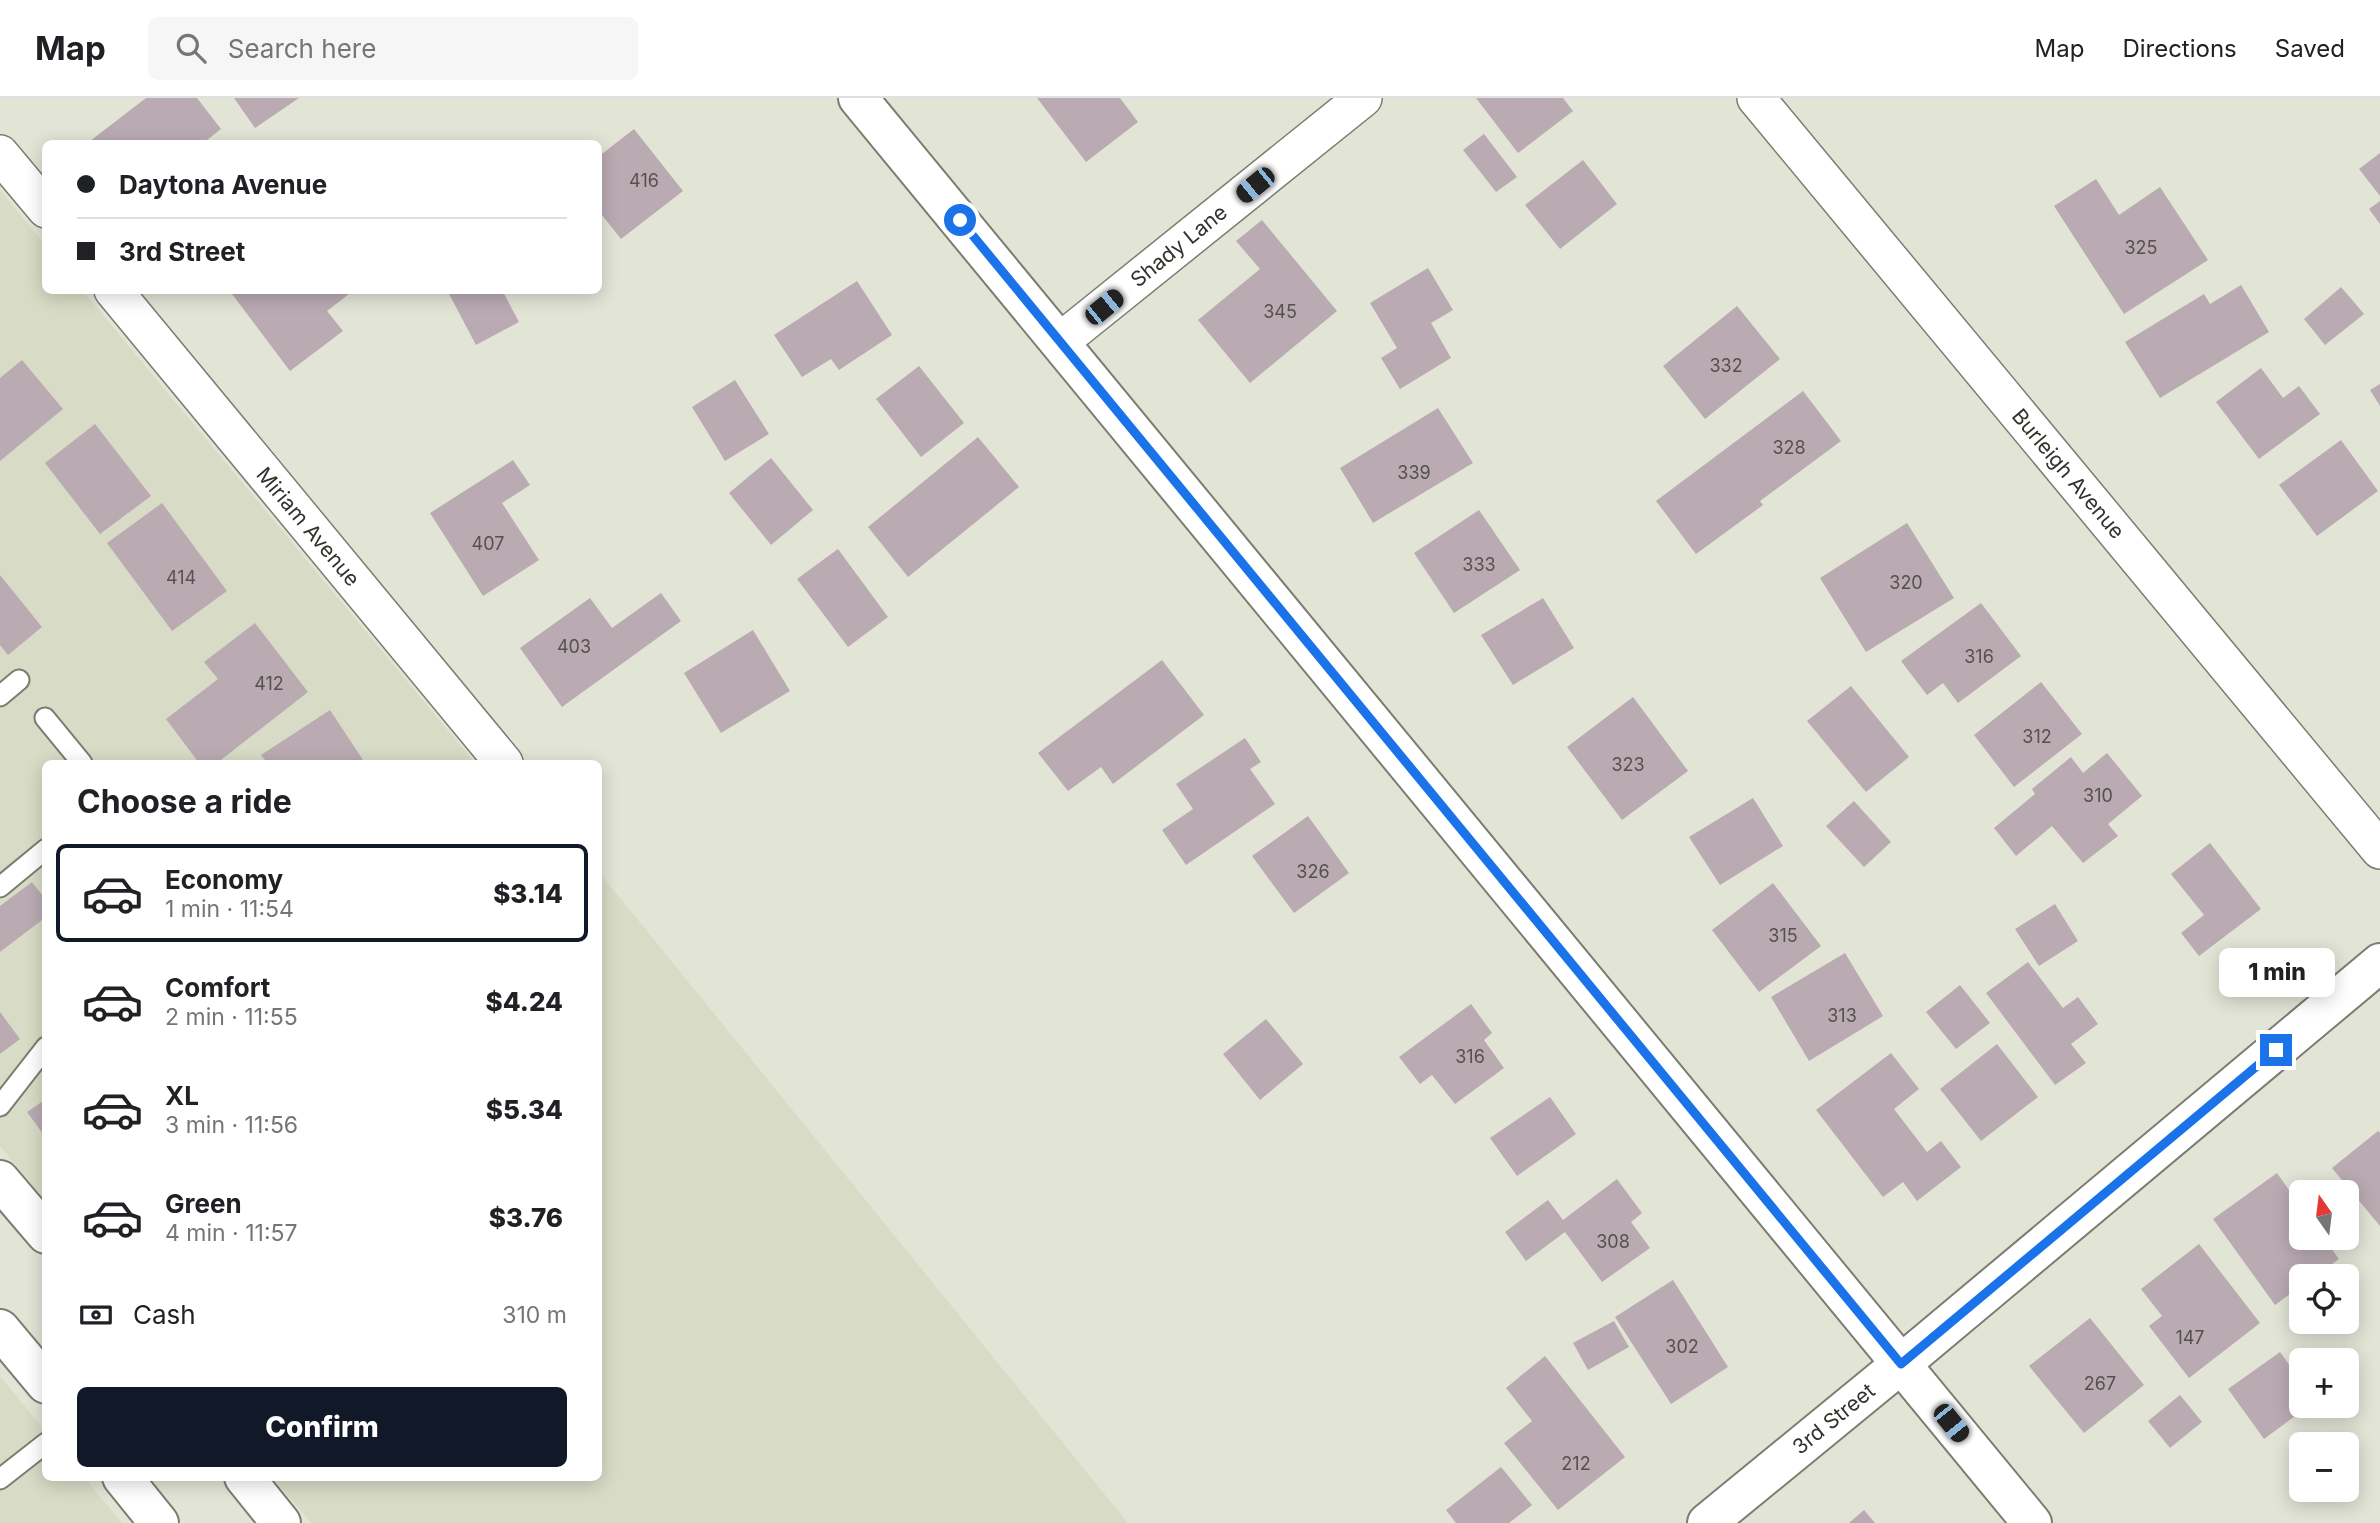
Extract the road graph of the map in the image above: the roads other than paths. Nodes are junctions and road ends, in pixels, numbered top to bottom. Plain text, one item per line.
1 (858, 98) edge
2 (1363, 98) edge
3 (1756, 98) edge
4 (0, 154) edge
5 (42, 204) edge
6 (116, 294) edge
7 (1061, 341) junction
8 (19, 680) dead end
9 (0, 695) edge
10 (45, 718) dead end
11 (80, 760) edge
12 (502, 760) edge
13 (2380, 850) edge
14 (42, 852) edge
15 (0, 887) edge
16 (2380, 963) edge
17 (42, 1052) edge
18 (0, 1106) edge
19 (0, 1180) edge
20 (42, 1229) edge
21 (0, 1329) edge
22 (1901, 1364) junction
23 (42, 1379) edge
24 (42, 1446) edge
25 (0, 1479) edge
26 (125, 1481) edge
27 (247, 1481) edge
28 (159, 1523) edge
29 (281, 1523) edge
30 (1707, 1523) edge
31 (2032, 1523) edge

1 - 7 street
2 - 7 street, Shady Lane
3 - 13 street, Burleigh Avenue
4 - 5 street
6 - 12 street, Miriam Avenue
7 - 22 street
8 - 9 lane
10 - 11 lane
14 - 15 lane
16 - 22 street, 3rd Street
17 - 18 lane
19 - 20 street
21 - 23 street
22 - 30 street, 3rd Street
22 - 31 street
24 - 25 lane
26 - 28 street
27 - 29 street

